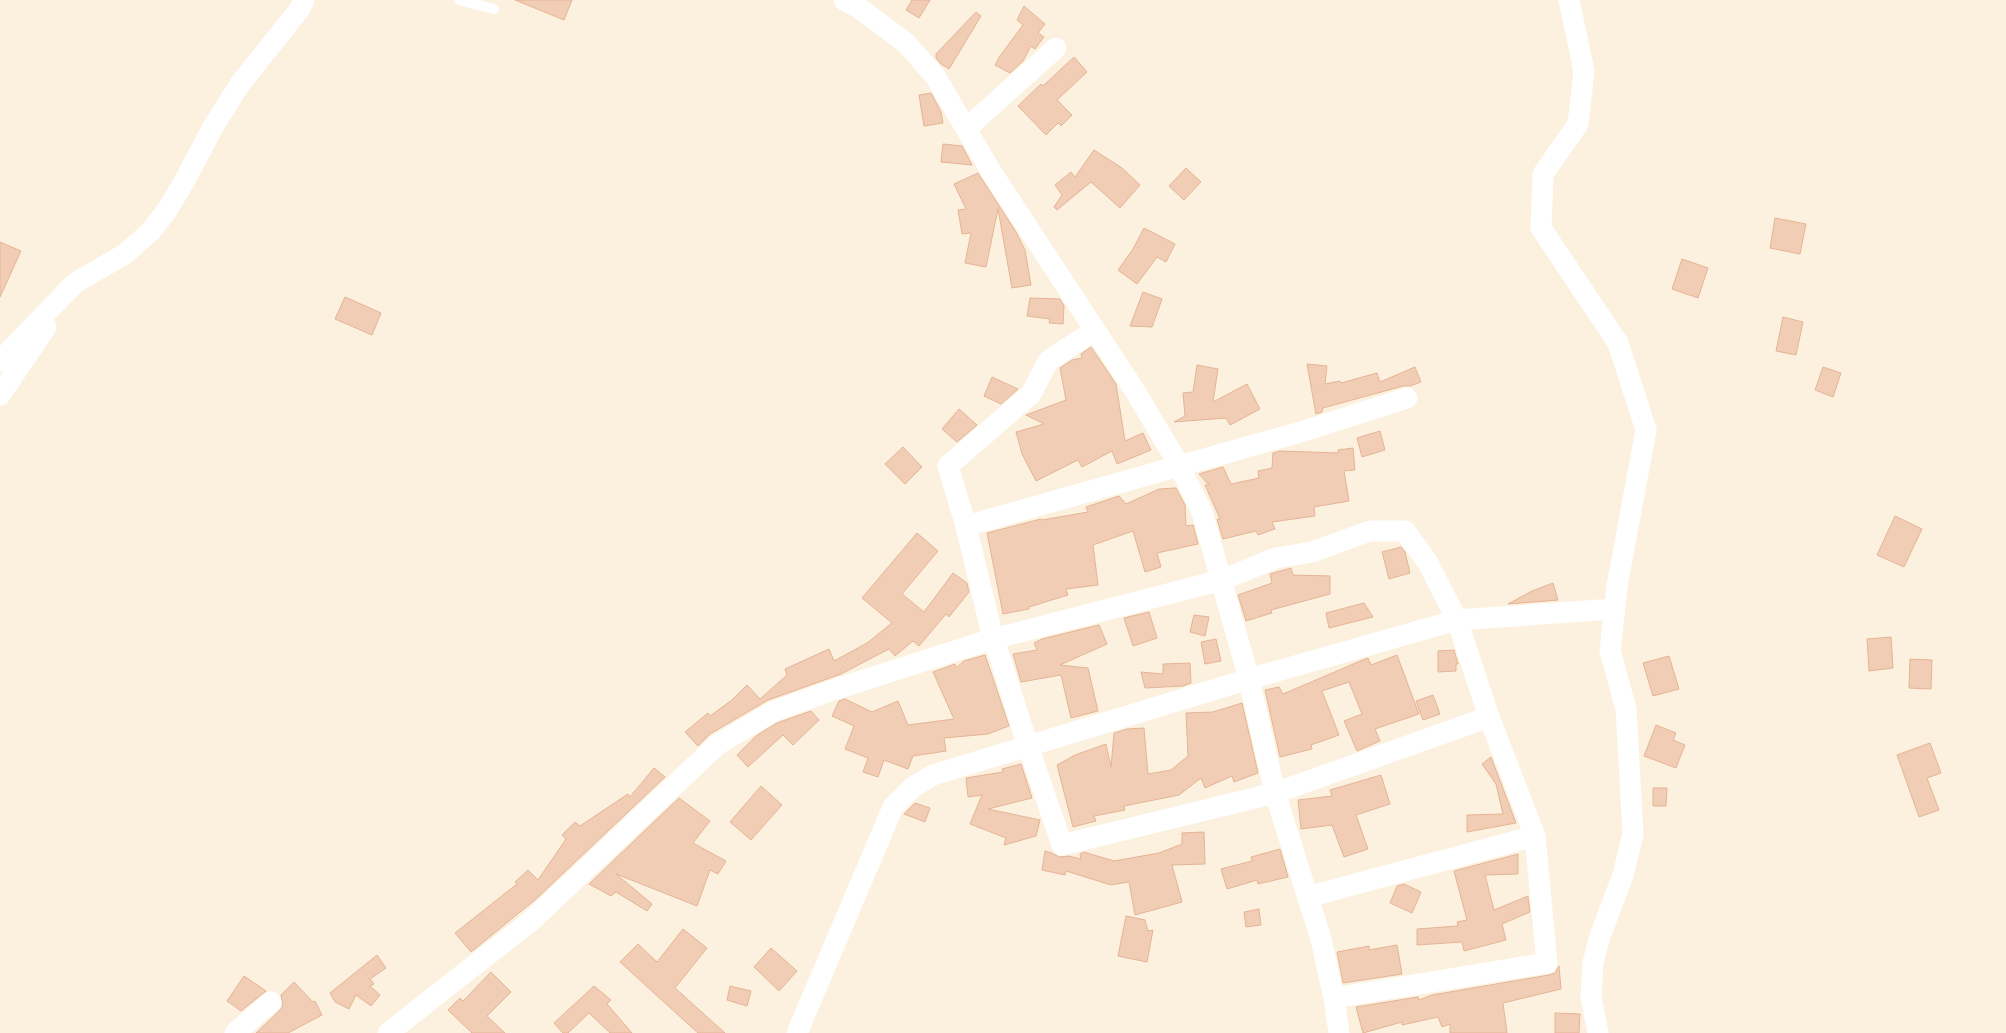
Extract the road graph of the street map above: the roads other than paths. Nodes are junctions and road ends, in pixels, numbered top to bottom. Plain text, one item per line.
1 (304, 0) edge
2 (459, 0) edge
3 (844, 0) edge
4 (1569, 0) edge
5 (494, 9) dead end
6 (1056, 48) dead end
7 (966, 129) junction
8 (75, 283) junction
9 (60, 298) junction
10 (50, 321) junction
11 (1095, 330) junction
12 (0, 361) edge
13 (0, 396) edge
14 (1408, 398) dead end
15 (1179, 465) junction
16 (966, 526) junction
17 (1222, 580) junction
18 (1614, 609) junction
19 (1457, 620) junction
20 (994, 638) junction
21 (1249, 679) junction
22 (1489, 717) junction
23 (1028, 746) junction
24 (1275, 793) junction
25 (1535, 836) junction
26 (1307, 897) junction
27 (1334, 998) junction
28 (271, 1002) dead end
29 (234, 1033) edge
30 (388, 1033) edge
31 (797, 1033) edge
32 (1340, 1033) edge
33 (1598, 1033) edge

1 - 8 street
2 - 5 lane
3 - 7 street
4 - 18 street
6 - 7 street
7 - 11 street
8 - 9 street
8 - 10 street
9 - 10 street
9 - 12 street
10 - 13 street
11 - 15 street
11 - 16 street
14 - 15 street
15 - 16 street
15 - 17 street
16 - 20 street
17 - 19 street
17 - 20 street
17 - 21 street
18 - 19 street
18 - 33 street
19 - 21 street
19 - 22 street
20 - 23 street
20 - 30 street
21 - 23 street
21 - 24 street
22 - 24 street
22 - 25 street
23 - 24 street
23 - 31 street
24 - 26 street
25 - 26 street
25 - 27 street
26 - 27 street
27 - 32 street
28 - 29 street

